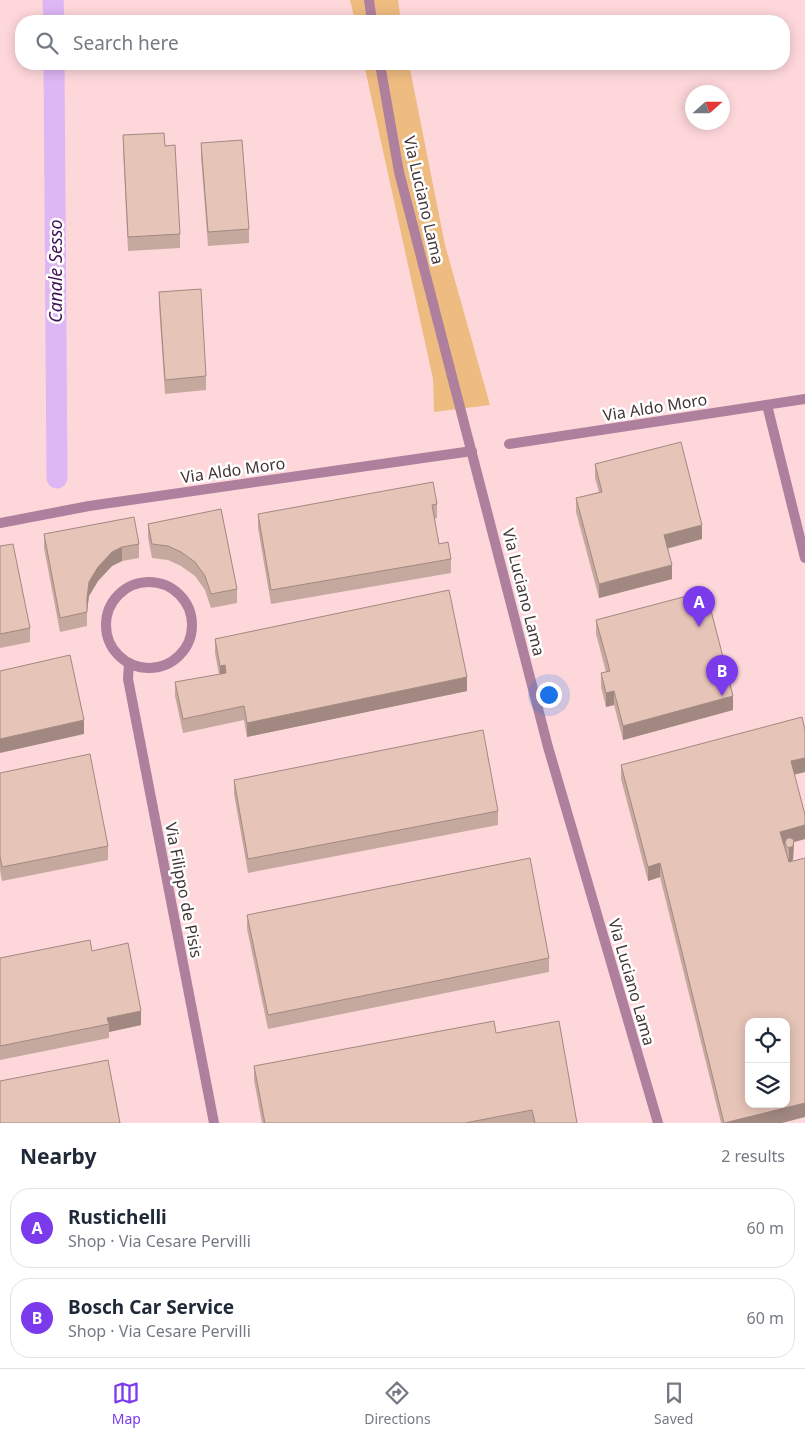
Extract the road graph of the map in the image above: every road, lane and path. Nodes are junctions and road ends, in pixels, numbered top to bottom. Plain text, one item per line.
1 (368, 0) edge
2 (371, 15) edge
3 (381, 70) edge
4 (805, 399) edge
5 (767, 405) junction
6 (509, 444) dead end
7 (472, 451) junction
8 (0, 523) edge
9 (805, 558) edge
10 (129, 663) junction
11 (214, 1123) edge
12 (658, 1123) edge

1 - 2 street
3 - 7 street, Via Luciano Lama
4 - 5 street, Via Aldo Moro
5 - 6 street, Via Aldo Moro
5 - 9 street
7 - 8 street, Via Aldo Moro
7 - 12 street, Via Luciano Lama
10 - 10 street
10 - 11 street, Via Filippo de Pisis

